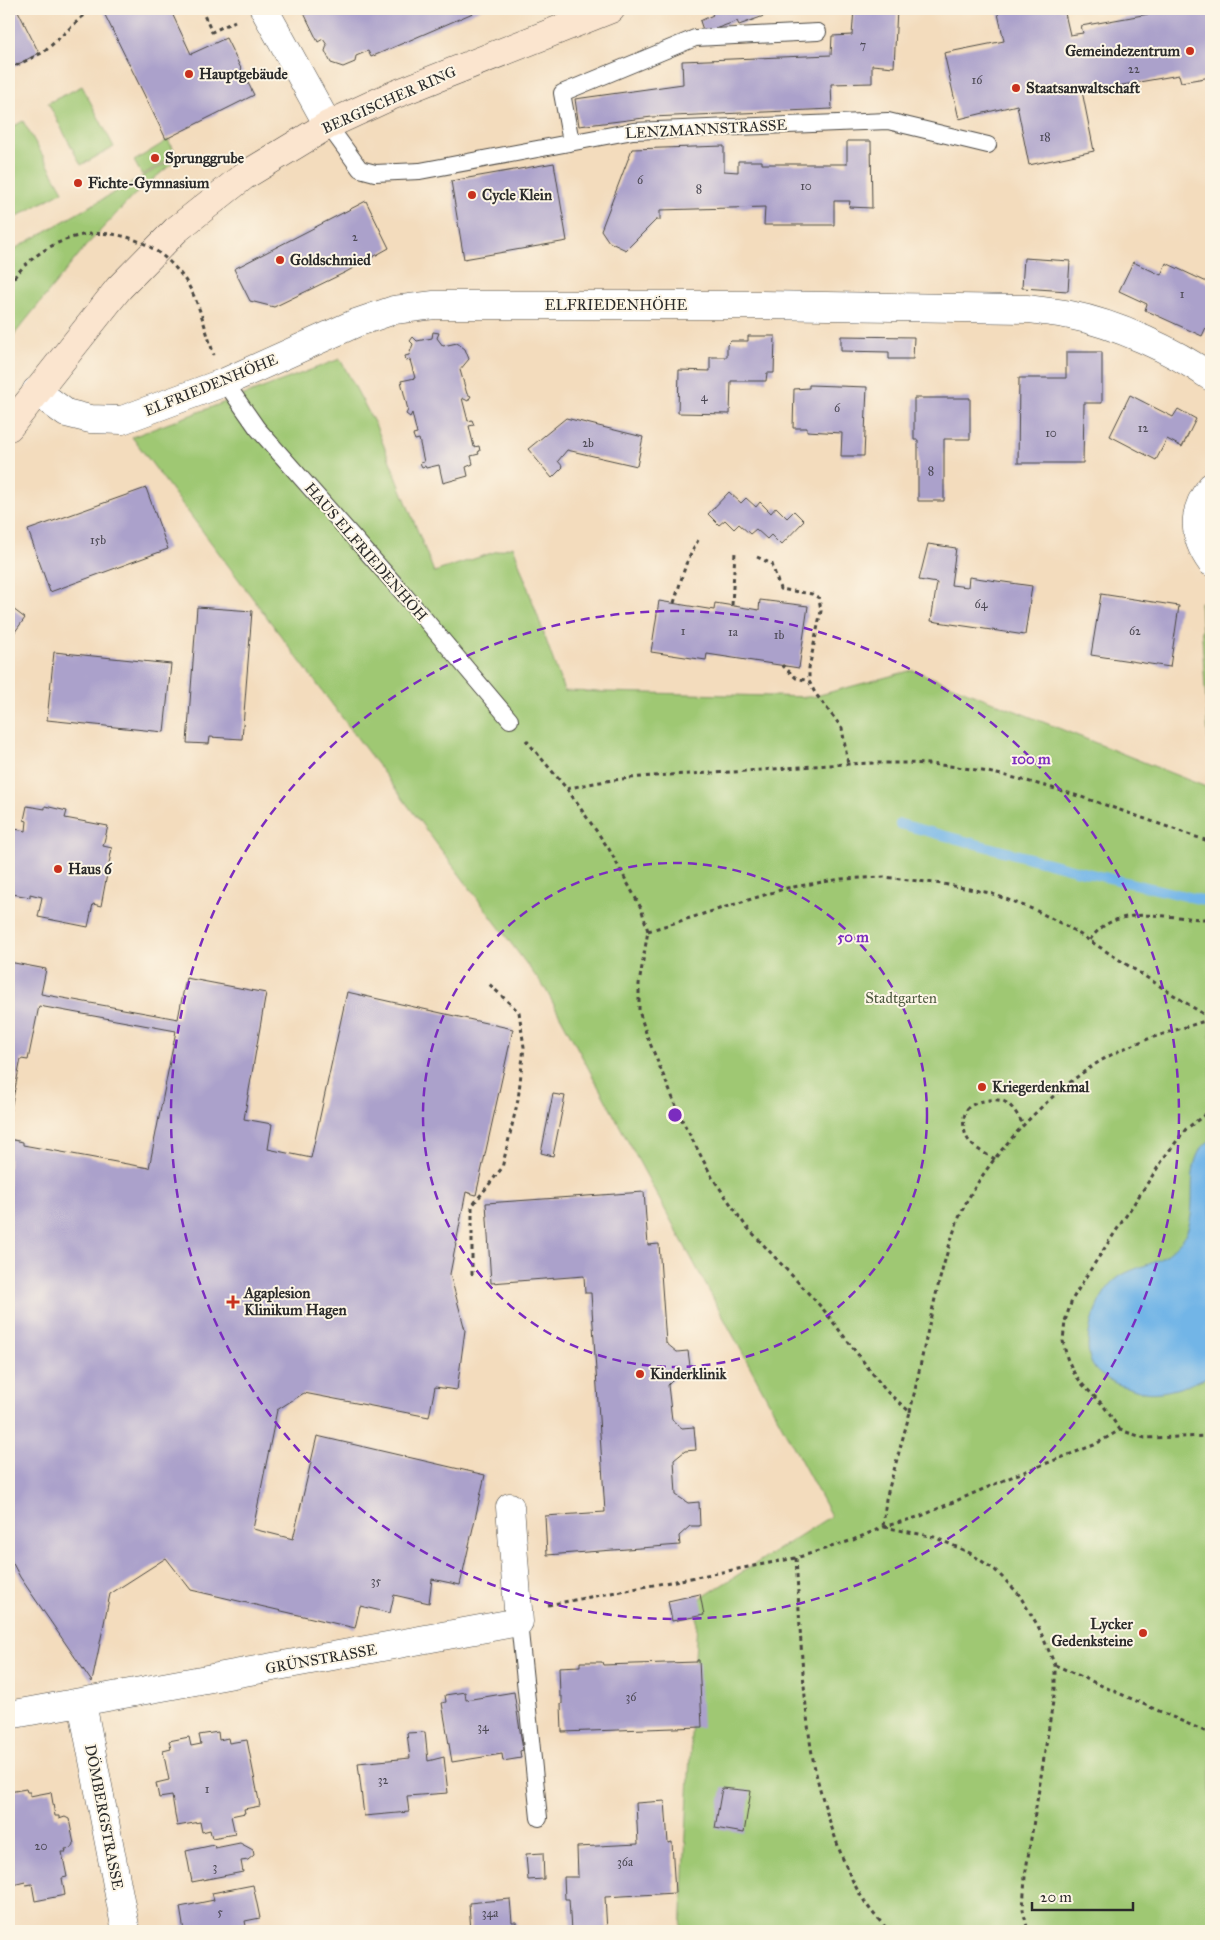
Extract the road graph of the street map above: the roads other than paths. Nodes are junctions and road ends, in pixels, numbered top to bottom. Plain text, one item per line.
1 (264, 9) edge
2 (611, 9) edge
3 (818, 32) dead end
4 (328, 124) junction
5 (571, 142) junction
6 (988, 145) dead end
7 (1211, 377) edge
8 (225, 382) junction
9 (36, 391) junction
10 (9, 427) edge
11 (1211, 487) edge
12 (1211, 562) edge
13 (510, 720) road end
14 (510, 1507) dead end
15 (519, 1622) junction
16 (82, 1703) junction
17 (9, 1715) edge
18 (539, 1818) dead end
19 (126, 1931) edge

1 - 4 street
2 - 4 main road, BERGISCHER RING
3 - 5 lane
4 - 5 lane, LENZMANNSTRASSE
4 - 9 main road, BERGISCHER RING
5 - 6 lane, LENZMANNSTRASSE
7 - 8 street, ELFRIEDENHÖHE
8 - 9 street, ELFRIEDENHÖHE
8 - 13 lane, HAUS ELFRIEDENHÖH
9 - 10 main road, BERGISCHER RING
11 - 12 street
14 - 15 street
15 - 16 street, GRÜNSTRASSE
15 - 18 lane
16 - 17 street, GRÜNSTRASSE
16 - 19 street, DÖMBERGSTRASSE

